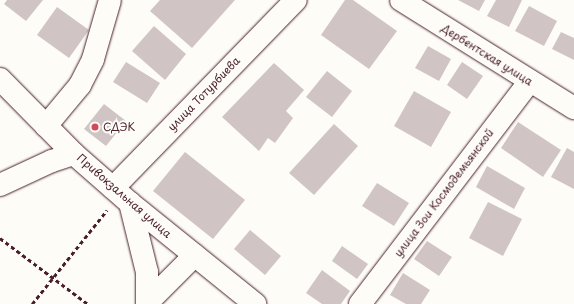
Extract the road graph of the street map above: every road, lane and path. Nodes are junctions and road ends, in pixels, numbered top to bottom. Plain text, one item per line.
1 (110, 0) edge
2 (296, 0) edge
3 (401, 0) edge
4 (0, 79) edge
5 (529, 82) junction
6 (574, 108) edge
7 (46, 126) junction
8 (74, 154) junction
9 (0, 185) edge
10 (113, 188) junction
11 (130, 203) junction
12 (108, 209) dead end
13 (0, 238) edge
14 (195, 256) junction
15 (54, 277) junction
16 (147, 303) edge
17 (32, 304) edge
18 (88, 304) edge
19 (255, 304) edge
20 (360, 304) edge

1 - 7 main road
2 - 10 main road, улица Тотурбиева
3 - 5 main road, Дербентская улица
4 - 7 main road, Привокзальная улица
5 - 6 main road, Дербентская улица
5 - 20 main road, улица Зои Космодемьянской
7 - 8 main road, Привокзальная улица
8 - 9 main road
8 - 10 main road, Привокзальная улица
10 - 11 main road, Привокзальная улица
11 - 14 main road, Привокзальная улица
11 - 16 main road
12 - 15 path
13 - 15 path
14 - 16 main road
14 - 19 main road, Привокзальная улица
15 - 17 path
15 - 18 path

